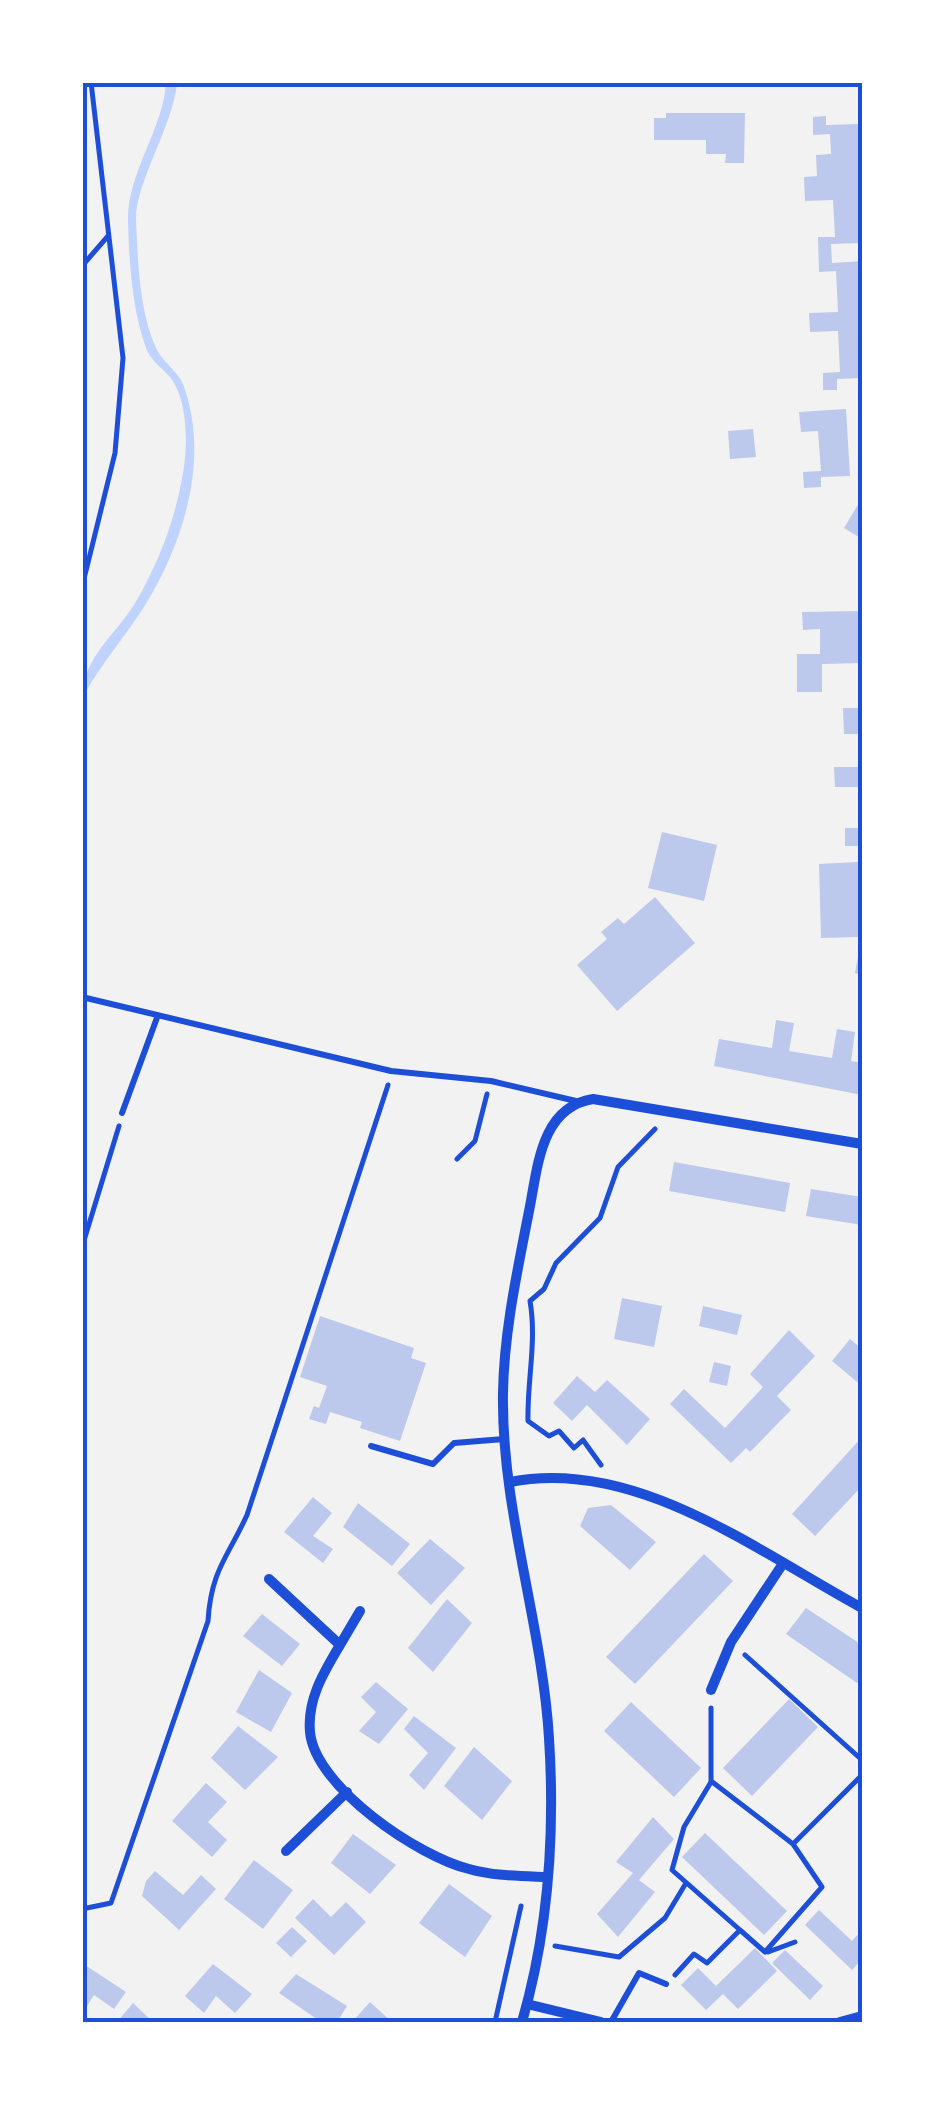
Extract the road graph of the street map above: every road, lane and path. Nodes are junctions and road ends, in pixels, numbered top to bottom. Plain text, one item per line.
1 (90, 82) edge
2 (108, 236) junction
3 (82, 266) edge
4 (82, 587) edge
5 (82, 997) edge
6 (158, 1015) junction
7 (490, 1081) junction
8 (576, 1101) junction
9 (384, 1102) dead end
10 (670, 1111) junction
11 (122, 1113) joint
12 (862, 1144) edge
13 (457, 1159) dead end
14 (82, 1247) edge
15 (506, 1439) junction
16 (371, 1446) dead end
17 (510, 1482) junction
18 (614, 1482) junction
19 (782, 1565) junction
20 (269, 1579) dead end
21 (862, 1608) edge
22 (360, 1611) dead end
23 (730, 1642) junction
24 (340, 1645) junction
25 (711, 1690) joint
26 (862, 1760) edge
27 (862, 1775) edge
28 (711, 1781) junction
29 (347, 1792) junction
30 (792, 1844) junction
31 (286, 1851) dead end
32 (546, 1877) junction
33 (686, 1882) junction
34 (521, 1906) dead end
35 (82, 1910) edge
36 (740, 1930) junction
37 (795, 1942) dead end
38 (542, 1944) junction
39 (765, 1952) junction
40 (666, 1984) joint
41 (528, 2004) junction
42 (862, 2016) edge
43 (495, 2022) edge
44 (522, 2022) edge
45 (601, 2022) edge
46 (611, 2022) edge
47 (840, 2022) edge

1 - 2 path
2 - 3 path
2 - 4 path
5 - 6 lane
6 - 7 lane
6 - 11 lane
7 - 8 lane
7 - 13 path
8 - 10 street
8 - 15 street
9 - 35 path
10 - 12 street
10 - 18 path
11 - 14 path
15 - 16 lane
15 - 17 street
17 - 18 street
17 - 32 street
18 - 19 street
19 - 21 street
19 - 23 street
20 - 24 street
22 - 24 street
23 - 25 street
23 - 26 path
24 - 29 street
25 - 28 path
27 - 30 path
28 - 30 path
28 - 33 path
29 - 31 street
29 - 32 street
30 - 39 path
32 - 38 street
33 - 36 path
33 - 38 path
34 - 43 path
36 - 39 path
36 - 40 path
37 - 39 path
38 - 41 street
40 - 46 lane
41 - 44 street
41 - 45 street
42 - 47 street

